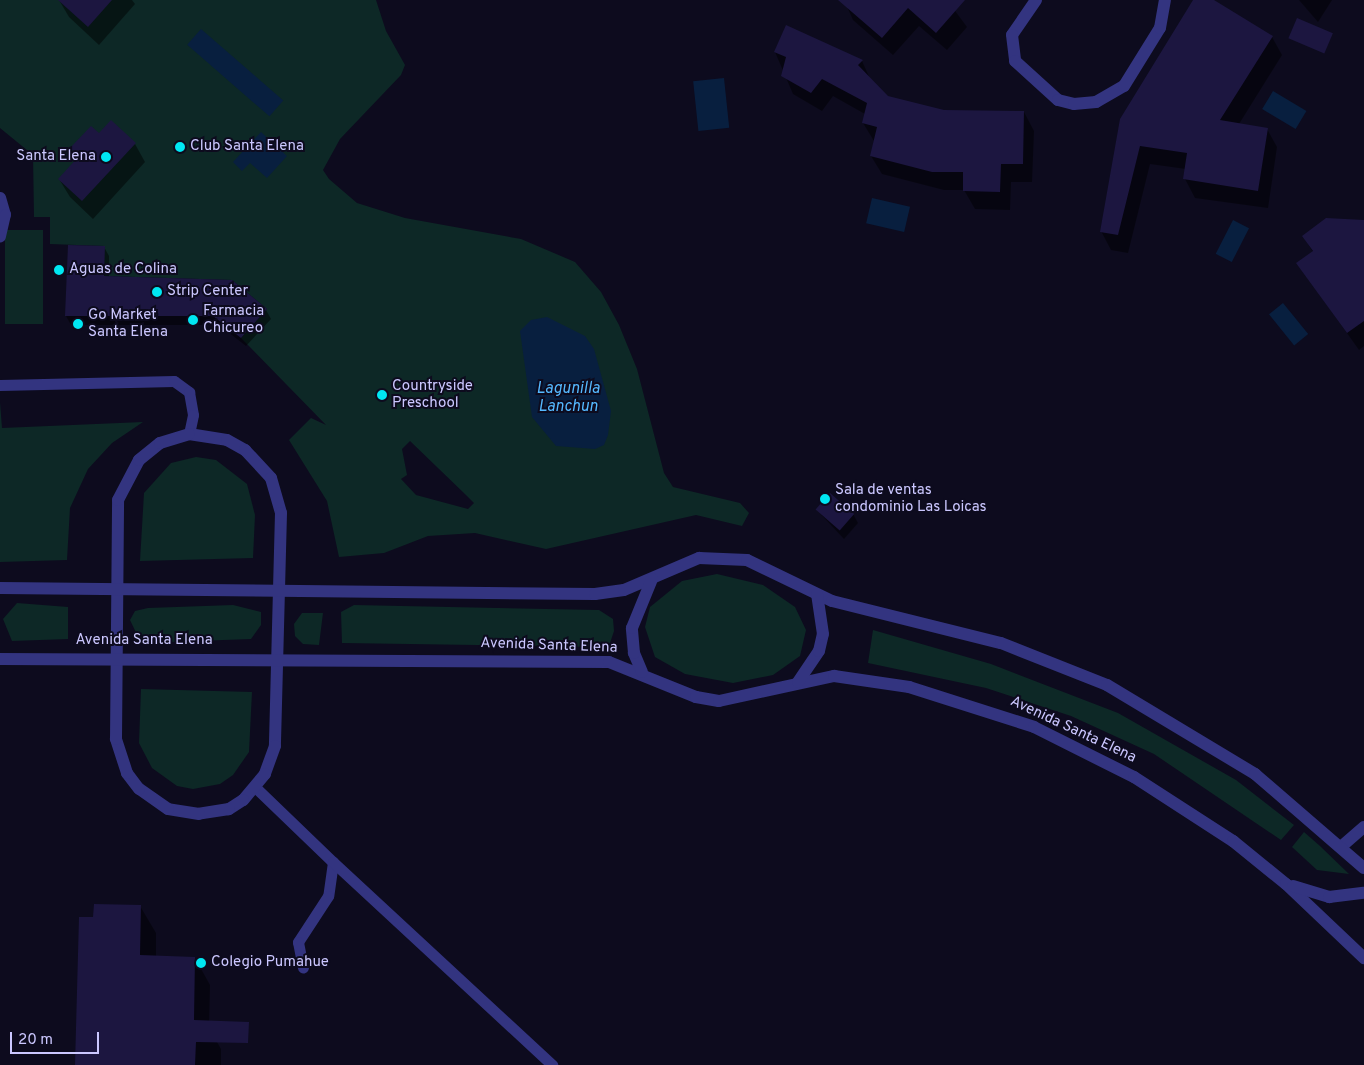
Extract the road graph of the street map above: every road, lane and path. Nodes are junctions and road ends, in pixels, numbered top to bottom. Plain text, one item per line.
1 (1036, 0) edge
2 (1165, 0) edge
3 (0, 197) edge
4 (0, 236) edge
5 (0, 385) edge
6 (189, 434) junction
7 (652, 579) junction
8 (0, 588) edge
9 (114, 592) junction
10 (280, 593) junction
11 (817, 594) junction
12 (115, 657) junction
13 (279, 658) junction
14 (0, 659) edge
15 (642, 672) junction
16 (798, 682) junction
17 (256, 788) junction
18 (1364, 827) edge
19 (1342, 846) junction
20 (333, 862) junction
21 (1364, 868) edge
22 (1286, 884) junction
23 (1364, 893) edge
24 (1364, 958) edge
25 (303, 968) dead end
26 (553, 1064) edge

1 - 2 street
3 - 4 lane
5 - 6 lane
6 - 9 street
6 - 10 street
7 - 10 street
7 - 11 street
7 - 15 street
8 - 9 street
9 - 10 street
9 - 12 street
10 - 13 street
11 - 16 street
11 - 19 street
12 - 13 street, Avenida Santa Elena
12 - 14 street, Avenida Santa Elena
12 - 17 street
13 - 15 street, Avenida Santa Elena
13 - 17 street
15 - 16 street, Avenida Santa Elena
16 - 22 street, Avenida Santa Elena
17 - 20 lane
18 - 19 street
19 - 21 street
20 - 25 lane
20 - 26 lane
22 - 23 street
22 - 24 street, Avenida Santa Elena

